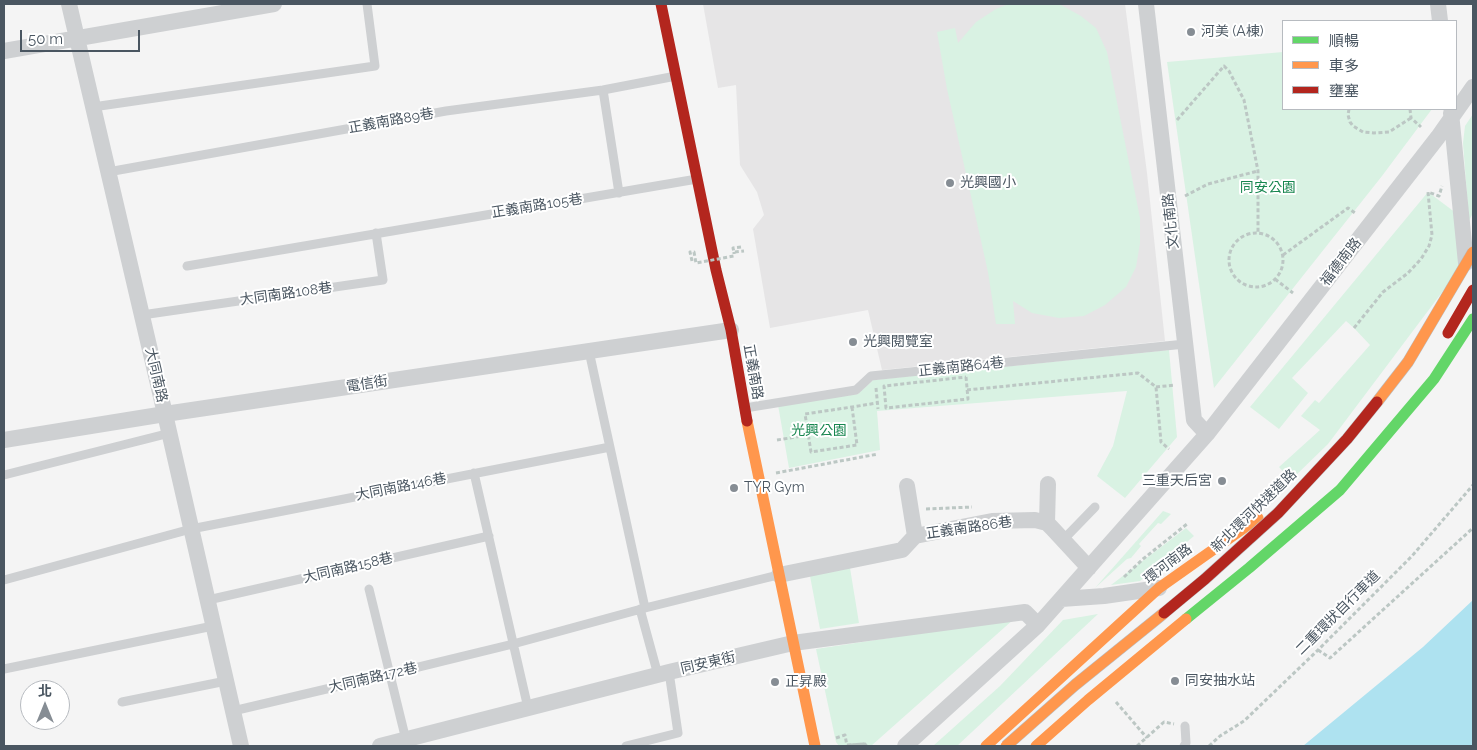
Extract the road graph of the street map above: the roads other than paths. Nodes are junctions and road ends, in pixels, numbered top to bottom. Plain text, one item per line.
1 (69, 4) edge
2 (274, 4) edge
3 (367, 4) edge
4 (661, 4) edge
5 (1146, 4) edge
6 (1438, 4) edge
7 (1440, 20) edge
8 (76, 38) junction
9 (4, 51) edge
10 (676, 76) junction
11 (1473, 87) edge
12 (603, 90) junction
13 (1457, 107) edge
14 (93, 108) junction
15 (1451, 114) edge
16 (108, 172) junction
17 (698, 179) junction
18 (619, 193) junction
19 (376, 233) junction
20 (1473, 252) edge
21 (187, 266) dead end
22 (1470, 266) edge
23 (1473, 290) edge
24 (142, 315) junction
25 (1473, 319) edge
26 (731, 330) junction
27 (1444, 339) dead end
28 (1184, 344) junction
29 (589, 351) junction
30 (1463, 355) dead end
31 (744, 408) junction
32 (165, 414) junction
33 (170, 433) junction
34 (1207, 434) junction
35 (4, 440) edge
36 (610, 447) junction
37 (474, 472) junction
38 (4, 475) edge
39 (1048, 484) dead end
40 (907, 486) dead end
41 (1095, 507) dead end
42 (1286, 521) dead end
43 (1047, 523) junction
44 (191, 529) junction
45 (489, 536) junction
46 (915, 536) junction
47 (1063, 540) junction
48 (1088, 568) junction
49 (779, 575) junction
50 (4, 580) edge
51 (1159, 588) junction
52 (370, 589) dead end
53 (1061, 599) junction
54 (208, 600) junction
55 (642, 608) junction
56 (1038, 625) junction
57 (213, 626) junction
58 (1158, 641) junction
59 (793, 642) junction
60 (513, 644) junction
61 (4, 669) edge
62 (390, 674) junction
63 (663, 674) junction
64 (226, 681) junction
65 (122, 702) dead end
66 (528, 708) junction
67 (233, 711) junction
68 (1185, 726) dead end
69 (406, 740) junction
70 (241, 746) edge
71 (380, 746) edge
72 (626, 746) edge
73 (816, 746) edge
74 (905, 746) edge
75 (986, 746) edge
76 (1006, 746) edge
77 (1036, 746) edge
78 (1041, 746) edge
79 (1184, 746) edge

1 - 8 street, 大同南路
2 - 8 street
3 - 14 lane
4 - 10 main road, 正義南路
5 - 28 street, 文化南路
6 - 7 street
8 - 9 street
8 - 14 street, 大同南路
10 - 12 lane, 正義南路89巷
10 - 17 main road, 正義南路
11 - 13 street, 福德南路
12 - 16 lane, 正義南路89巷
12 - 18 lane
14 - 16 street, 大同南路
15 - 22 street
15 - 34 street, 福德南路
16 - 24 street, 大同南路
17 - 18 lane, 正義南路105巷
17 - 26 main road, 正義南路
18 - 19 lane, 正義南路105巷
19 - 21 lane, 正義南路105巷
19 - 24 lane, 大同南路108巷
20 - 76 main road, 新北環河快速道路, bridge
22 - 51 main road, 環河南路
23 - 27 main road
24 - 32 street, 大同南路
25 - 58 main road
26 - 29 street, 電信街
26 - 31 main road, 正義南路
28 - 31 lane, 正義南路64巷
28 - 34 street, 文化南路
29 - 32 street, 電信街
29 - 36 lane
30 - 78 main road
31 - 49 main road, 正義南路
32 - 33 street, 大同南路
32 - 35 street, 電信街
33 - 38 lane
33 - 44 street, 大同南路
34 - 48 street, 福德南路
36 - 37 lane, 大同南路146巷
36 - 55 lane
37 - 44 lane, 大同南路146巷
37 - 45 lane
39 - 43 street
40 - 46 street
41 - 47 lane
42 - 58 main road
43 - 46 street, 正義南路86巷
43 - 47 street
44 - 50 lane, 大同南路146巷
44 - 54 street, 大同南路
45 - 54 lane, 大同南路158巷
45 - 60 lane
46 - 49 street, 正義南路86巷
47 - 48 street
48 - 53 street, 福德南路
49 - 55 lane, 大同南路172巷
49 - 59 main road, 正義南路
51 - 53 street
51 - 75 main road, 環河南路
52 - 62 lane
53 - 56 street, 福德南路
54 - 57 street, 大同南路
55 - 60 lane, 大同南路172巷
55 - 63 lane
56 - 59 street, 同安東街
56 - 74 street, 福德南路
57 - 61 lane
57 - 64 street, 大同南路
58 - 77 main road
59 - 63 street, 同安東街
59 - 73 main road, 正義南路
60 - 62 lane, 大同南路172巷
60 - 66 lane
62 - 67 lane, 大同南路172巷
62 - 69 lane
63 - 66 street, 同安東街
63 - 72 lane
64 - 65 lane
64 - 67 street, 大同南路
66 - 69 street, 同安東街
67 - 70 street, 大同南路
68 - 79 lane
69 - 71 street, 同安東街

